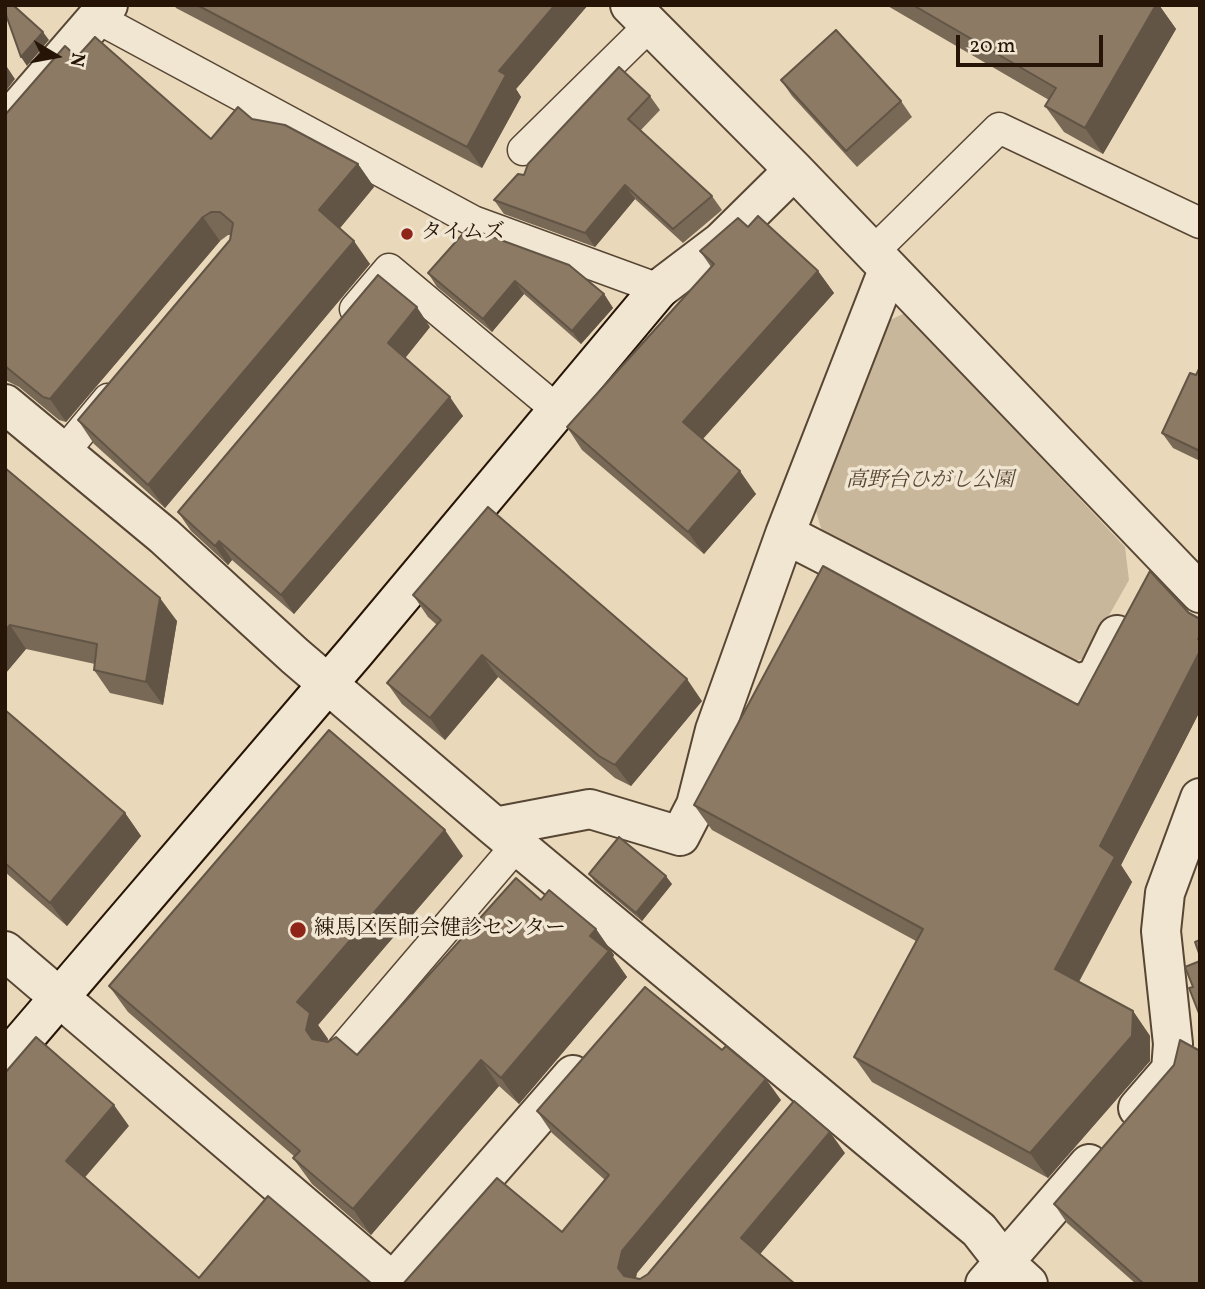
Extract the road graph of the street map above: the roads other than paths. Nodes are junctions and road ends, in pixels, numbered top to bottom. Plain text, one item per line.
1 (102, 11) edge
2 (640, 15) edge
3 (5, 124) edge
4 (523, 150) dead end
5 (794, 170) junction
6 (1200, 223) edge
7 (880, 261) junction
8 (659, 289) junction
9 (335, 334) edge
10 (126, 378) edge
11 (5, 404) edge
12 (555, 409) junction
13 (64, 452) junction
14 (785, 534) junction
15 (1159, 552) junction
16 (1200, 593) edge
17 (327, 684) junction
18 (1200, 798) edge
19 (506, 836) junction
20 (5, 951) edge
21 (666, 968) junction
22 (60, 996) junction
23 (639, 999) edge
24 (341, 1051) edge
25 (593, 1052) edge
26 (5, 1061) edge
27 (1006, 1277) edge
28 (394, 1283) edge

1 - 3 street
1 - 8 lane
2 - 4 lane
2 - 5 street
5 - 7 street
5 - 8 street
6 - 7 lane
7 - 14 street
7 - 15 street
8 - 12 street
9 - 12 lane
10 - 13 lane
11 - 13 street
12 - 17 street
13 - 17 street
14 - 15 street
14 - 19 street
15 - 16 street
17 - 19 street
17 - 22 street
18 - 27 street
19 - 21 street
19 - 24 lane
20 - 22 street
21 - 23 street
21 - 27 street
22 - 26 street
22 - 28 street
25 - 28 street

